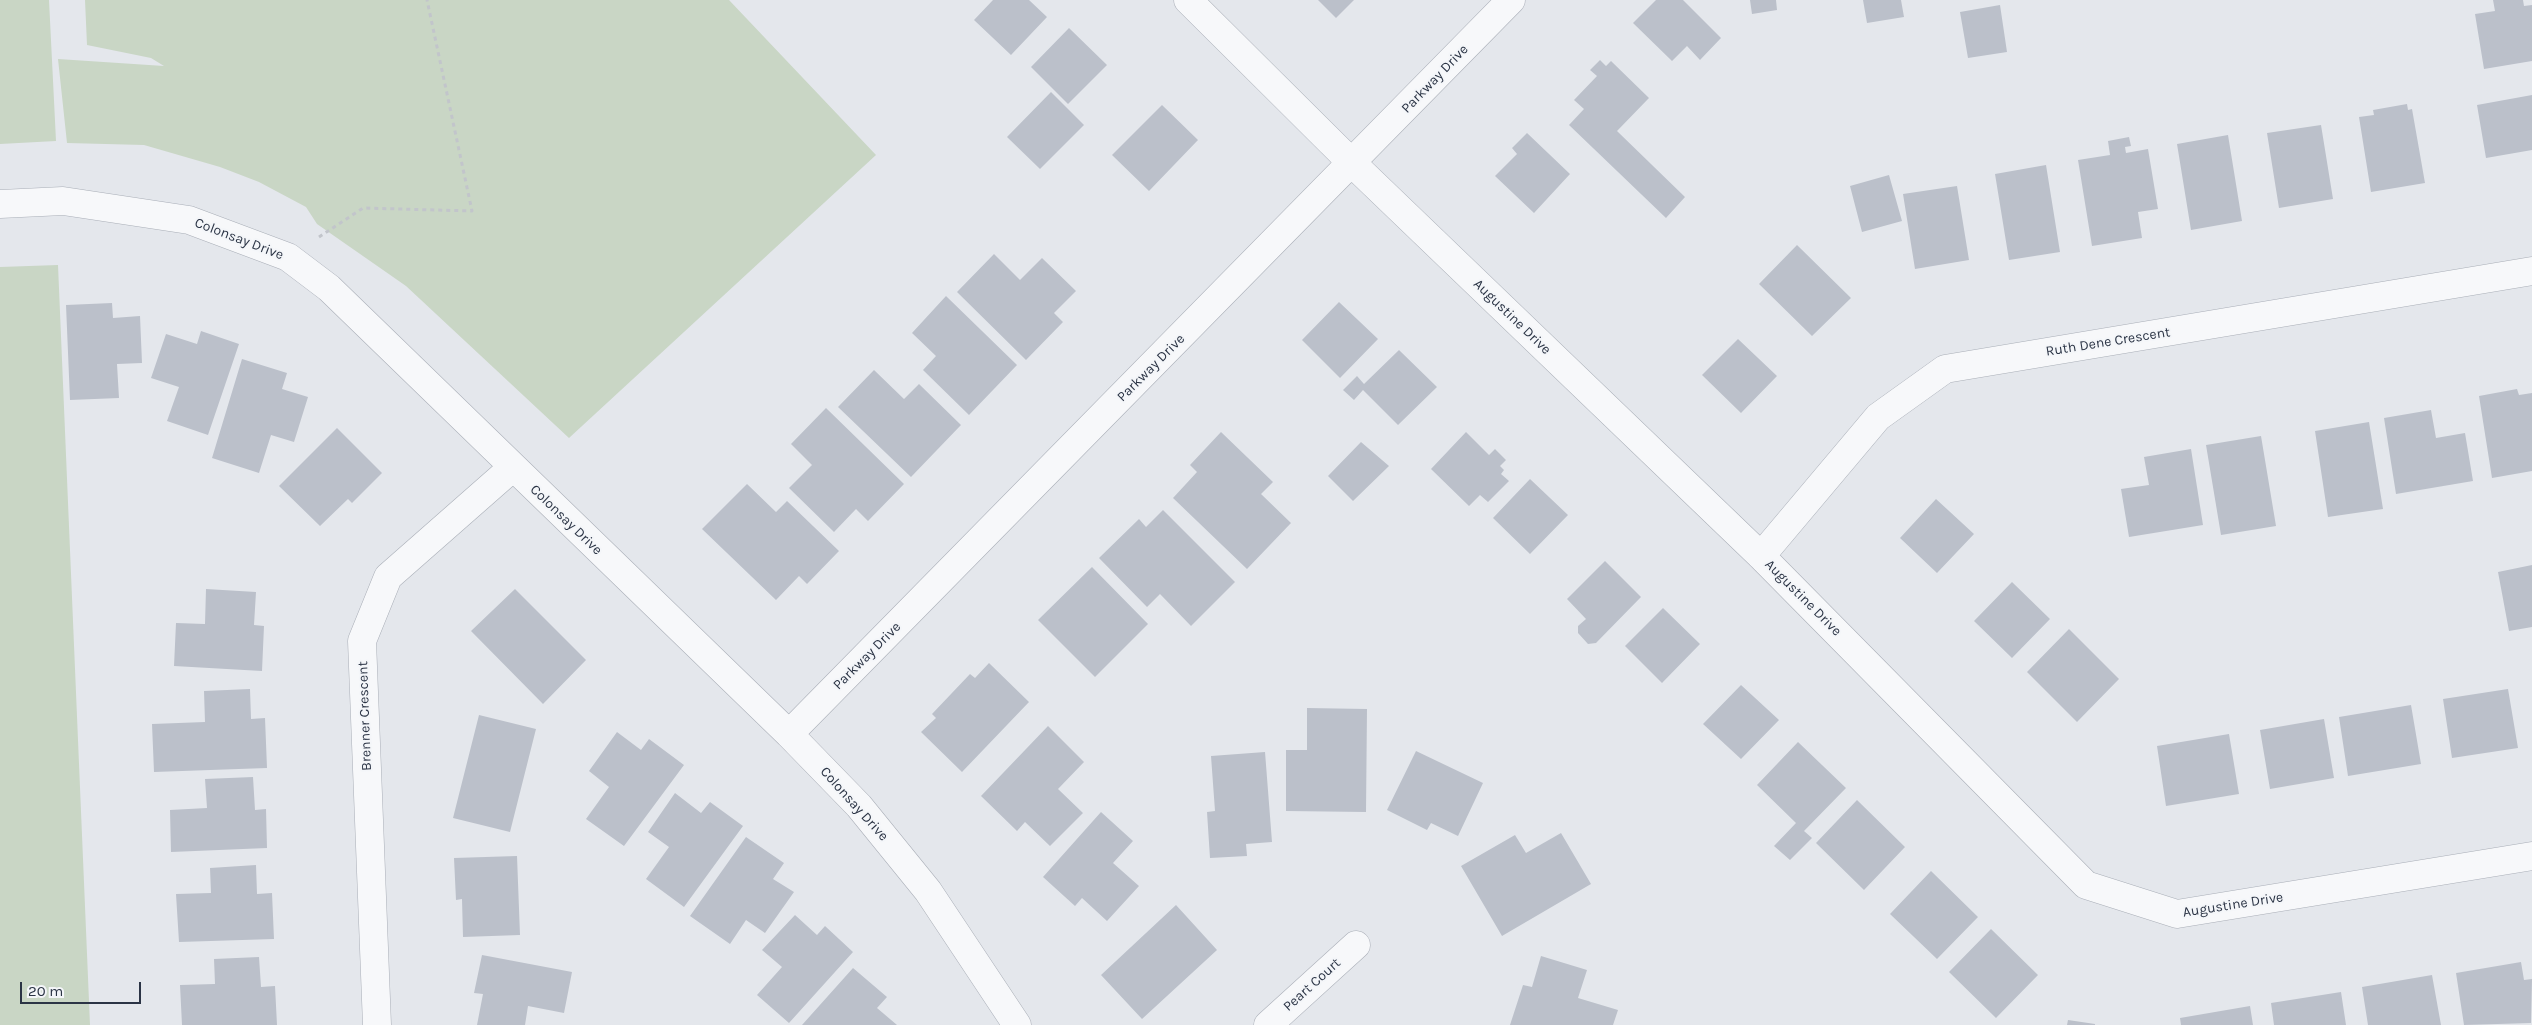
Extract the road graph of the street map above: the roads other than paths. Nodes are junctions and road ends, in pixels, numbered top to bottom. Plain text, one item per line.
1 (1188, 0) edge
2 (1511, 0) edge
3 (1352, 163) junction
4 (0, 204) edge
5 (2532, 271) edge
6 (512, 468) junction
7 (1762, 556) junction
8 (790, 734) junction
9 (2532, 856) edge
10 (1356, 945) dead end
11 (376, 1025) edge
12 (1017, 1025) edge
13 (1268, 1025) edge

1 - 3 street, Augustine Drive
2 - 3 street, Parkway Drive
3 - 7 street, Augustine Drive
3 - 8 street, Parkway Drive
4 - 6 street, Colonsay Drive
5 - 7 street, Ruth Dene Crescent
6 - 8 street, Colonsay Drive
6 - 11 street, Brenner Crescent
7 - 9 street, Augustine Drive
8 - 12 street, Colonsay Drive
10 - 13 street, Peart Court

